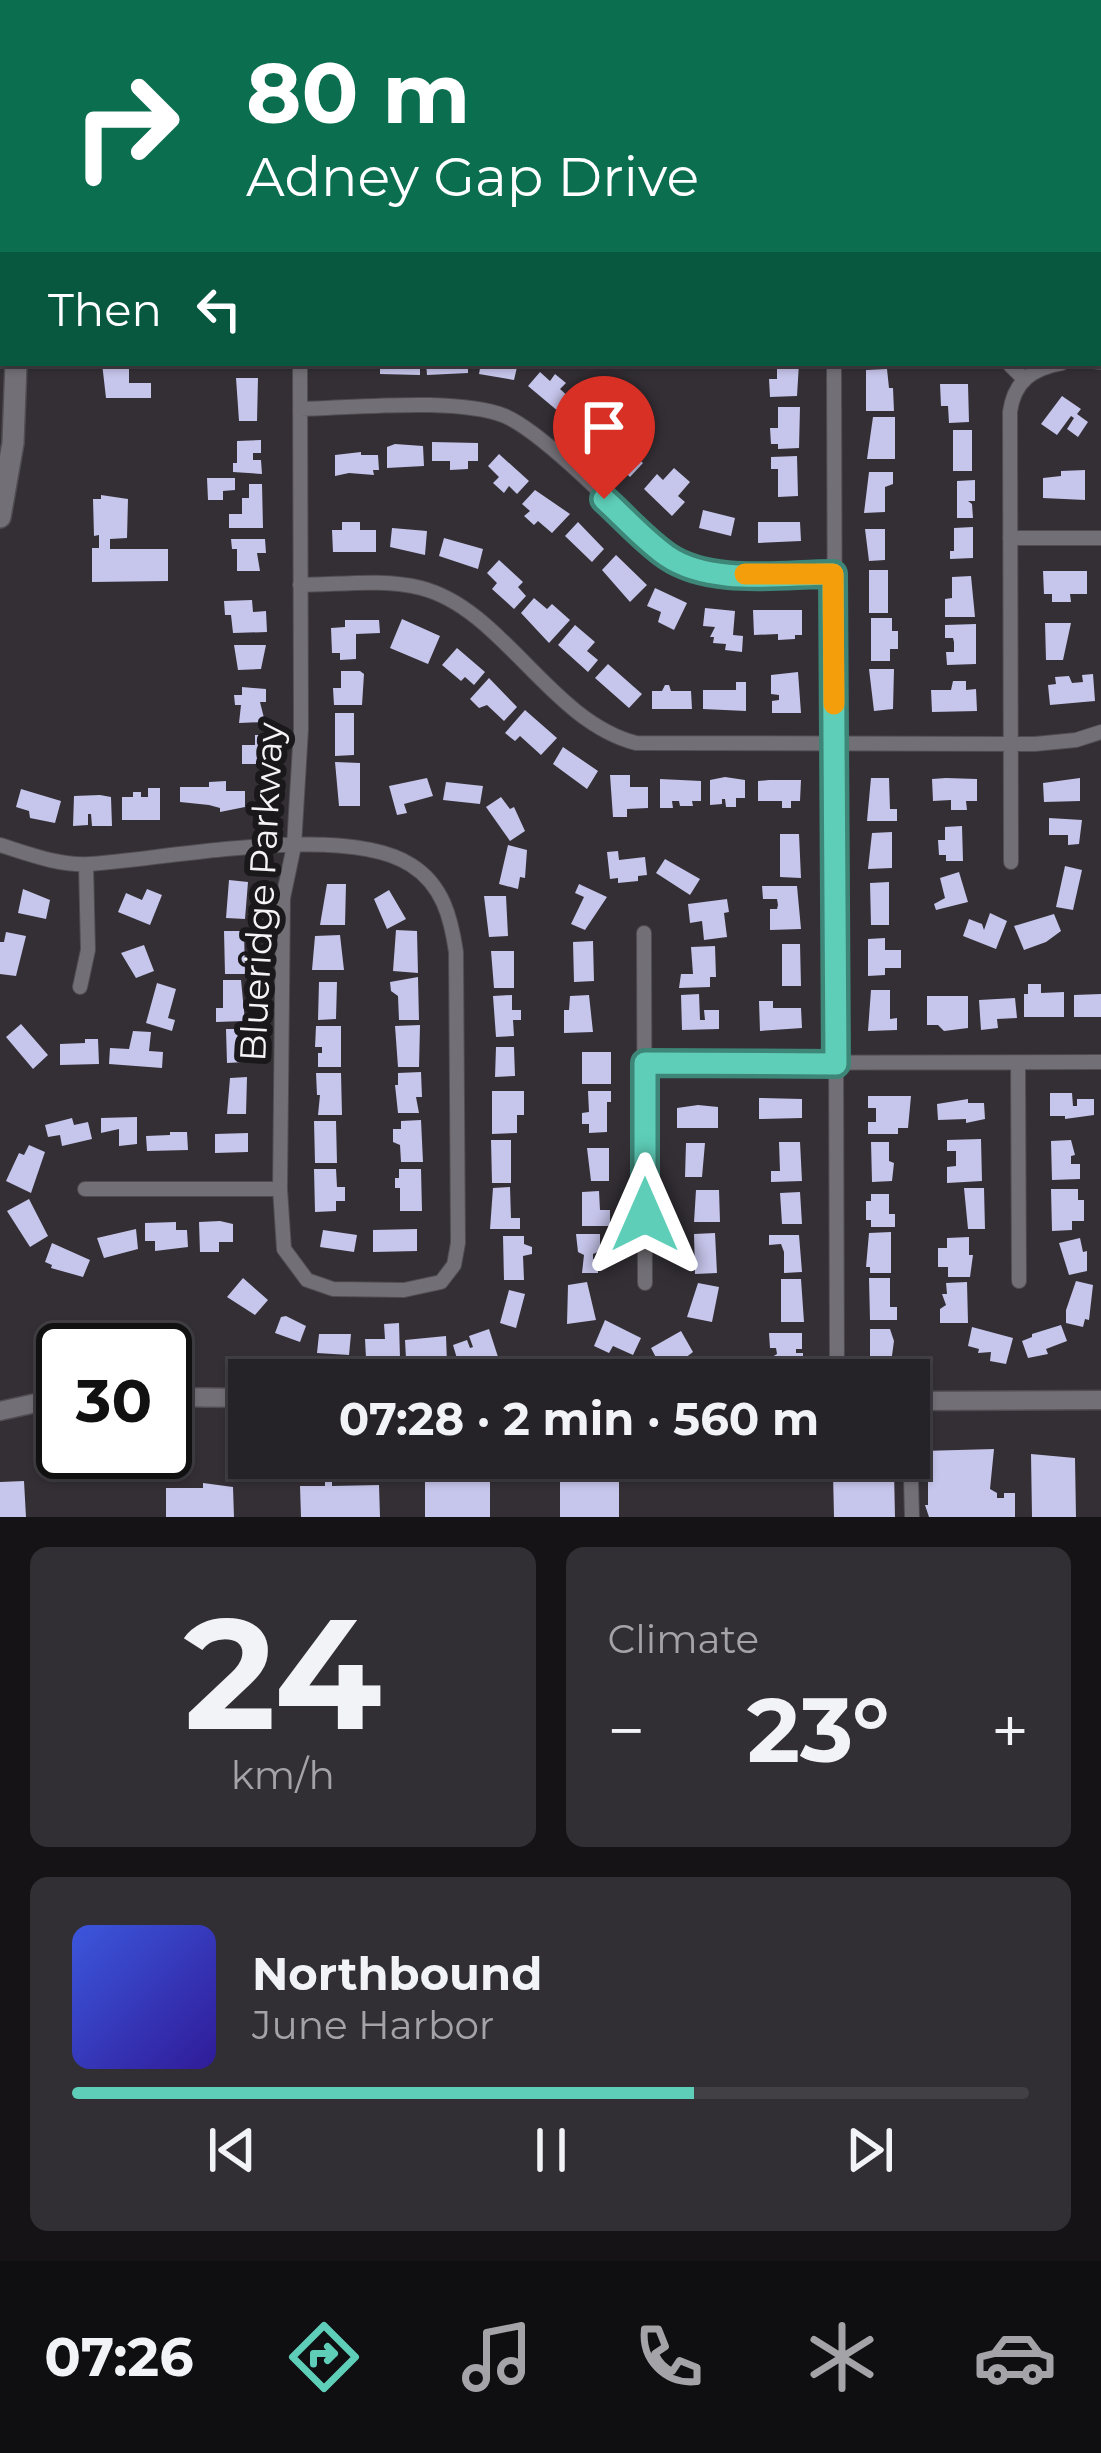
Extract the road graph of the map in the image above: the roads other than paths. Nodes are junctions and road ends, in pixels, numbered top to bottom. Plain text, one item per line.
1 (16, 366) edge
2 (300, 366) edge
3 (834, 366) edge
4 (1011, 366) edge
5 (1049, 366) edge
6 (1024, 380) junction
7 (300, 409) junction
8 (0, 517) edge
9 (1010, 538) junction
10 (1101, 538) edge
11 (833, 574) junction
12 (300, 585) junction
13 (1101, 732) edge
14 (835, 744) junction
15 (1010, 744) junction
16 (0, 845) edge
17 (294, 846) junction
18 (1011, 862) dead end
19 (86, 865) junction
20 (644, 934) dead end
21 (80, 987) dead end
22 (1101, 1062) edge
23 (645, 1063) junction
24 (1018, 1063) junction
25 (836, 1064) junction
26 (85, 1189) dead end
27 (280, 1189) junction
28 (1018, 1281) dead end
29 (645, 1283) dead end
30 (837, 1359) edge
31 (192, 1397) edge
32 (228, 1398) edge
33 (1101, 1400) edge
34 (930, 1401) edge
35 (36, 1402) edge
36 (0, 1411) edge
37 (911, 1479) edge
38 (912, 1517) edge

1 - 8 main road
2 - 7 street, Blueridge Parkway
3 - 11 street
4 - 6 street
5 - 6 street
6 - 9 street
7 - 11 street
7 - 12 street, Blueridge Parkway
9 - 10 street
9 - 15 street
11 - 14 street
12 - 14 street
12 - 17 street, Blueridge Parkway
13 - 15 street
14 - 15 street
14 - 25 street
15 - 18 street
16 - 19 street
17 - 19 street
17 - 27 street, Blueridge Parkway
17 - 27 street, Blueridge Parkway
19 - 21 street
20 - 23 street
22 - 24 street
23 - 25 street
23 - 29 street
24 - 25 street
24 - 28 street
25 - 30 street
26 - 27 street
31 - 32 street
33 - 34 street
35 - 36 street
37 - 38 street

